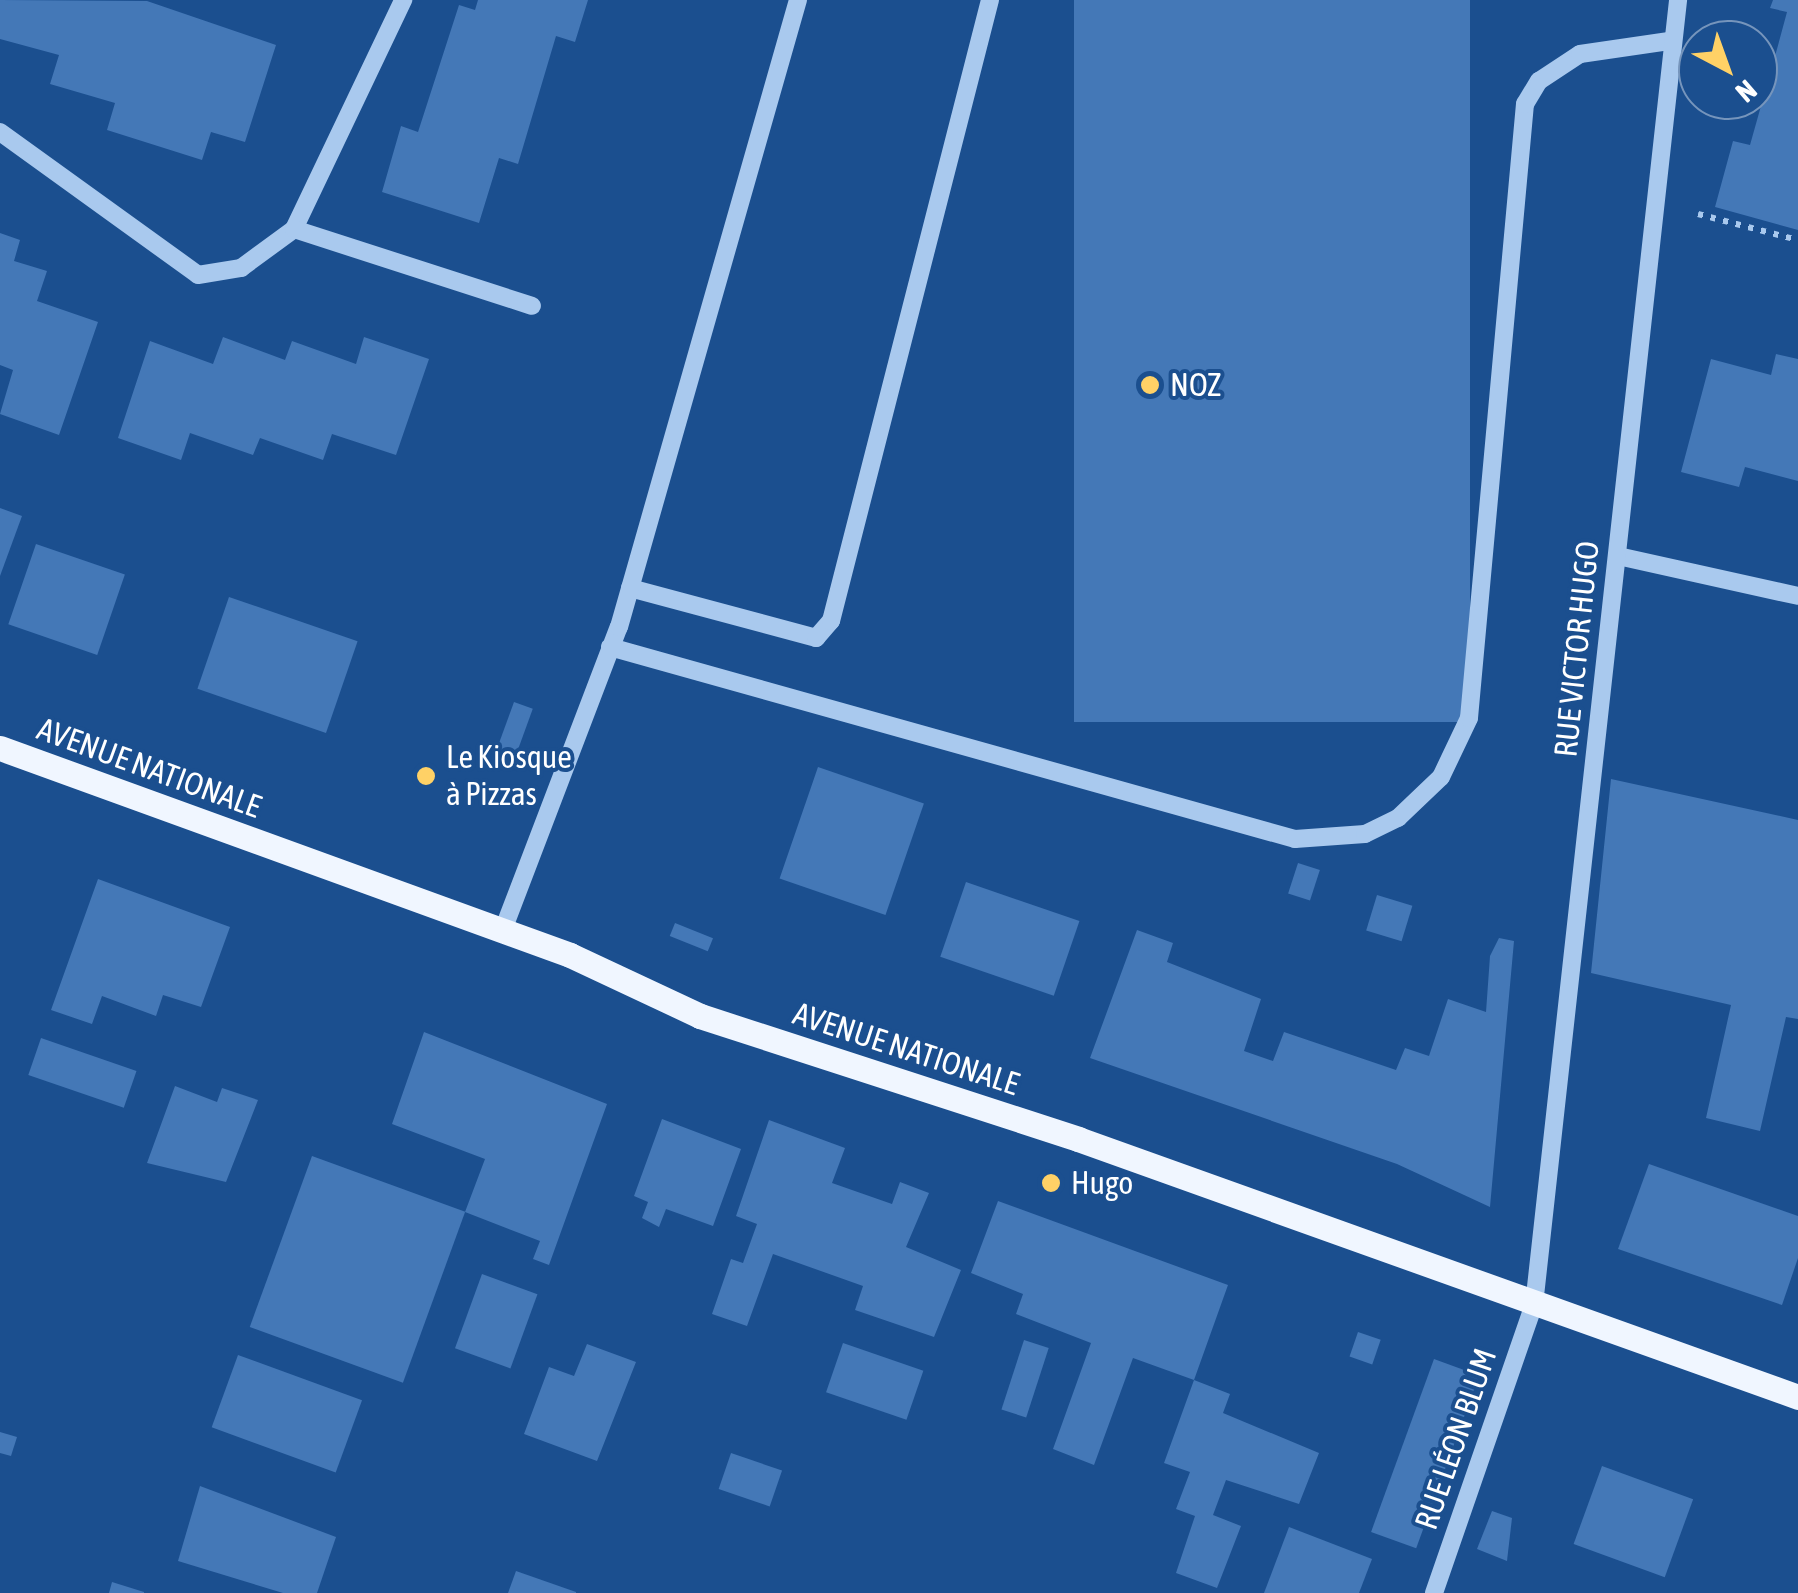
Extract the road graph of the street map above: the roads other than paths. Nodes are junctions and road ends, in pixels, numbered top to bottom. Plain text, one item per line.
1 (403, 0) edge
2 (798, 0) edge
3 (990, 0) edge
4 (1678, 0) edge
5 (1670, 41) junction
6 (0, 132) edge
7 (294, 229) junction
8 (532, 306) dead end
9 (1618, 556) junction
10 (630, 588) junction
11 (1798, 596) edge
12 (610, 646) junction
13 (0, 748) edge
14 (503, 930) junction
15 (1534, 1305) junction
16 (1798, 1398) edge
17 (1434, 1593) edge

1 - 7 street
2 - 10 street
3 - 10 street
4 - 5 street, RUE VICTOR HUGO
5 - 9 street, RUE VICTOR HUGO
5 - 12 street
6 - 7 street
7 - 8 street
9 - 11 street
9 - 15 street, RUE VICTOR HUGO
10 - 12 street
12 - 14 street
13 - 14 main road, AVENUE NATIONALE
14 - 15 main road, AVENUE NATIONALE
15 - 16 main road, AVENUE NATIONALE
15 - 17 street, RUE LÉON BLUM

